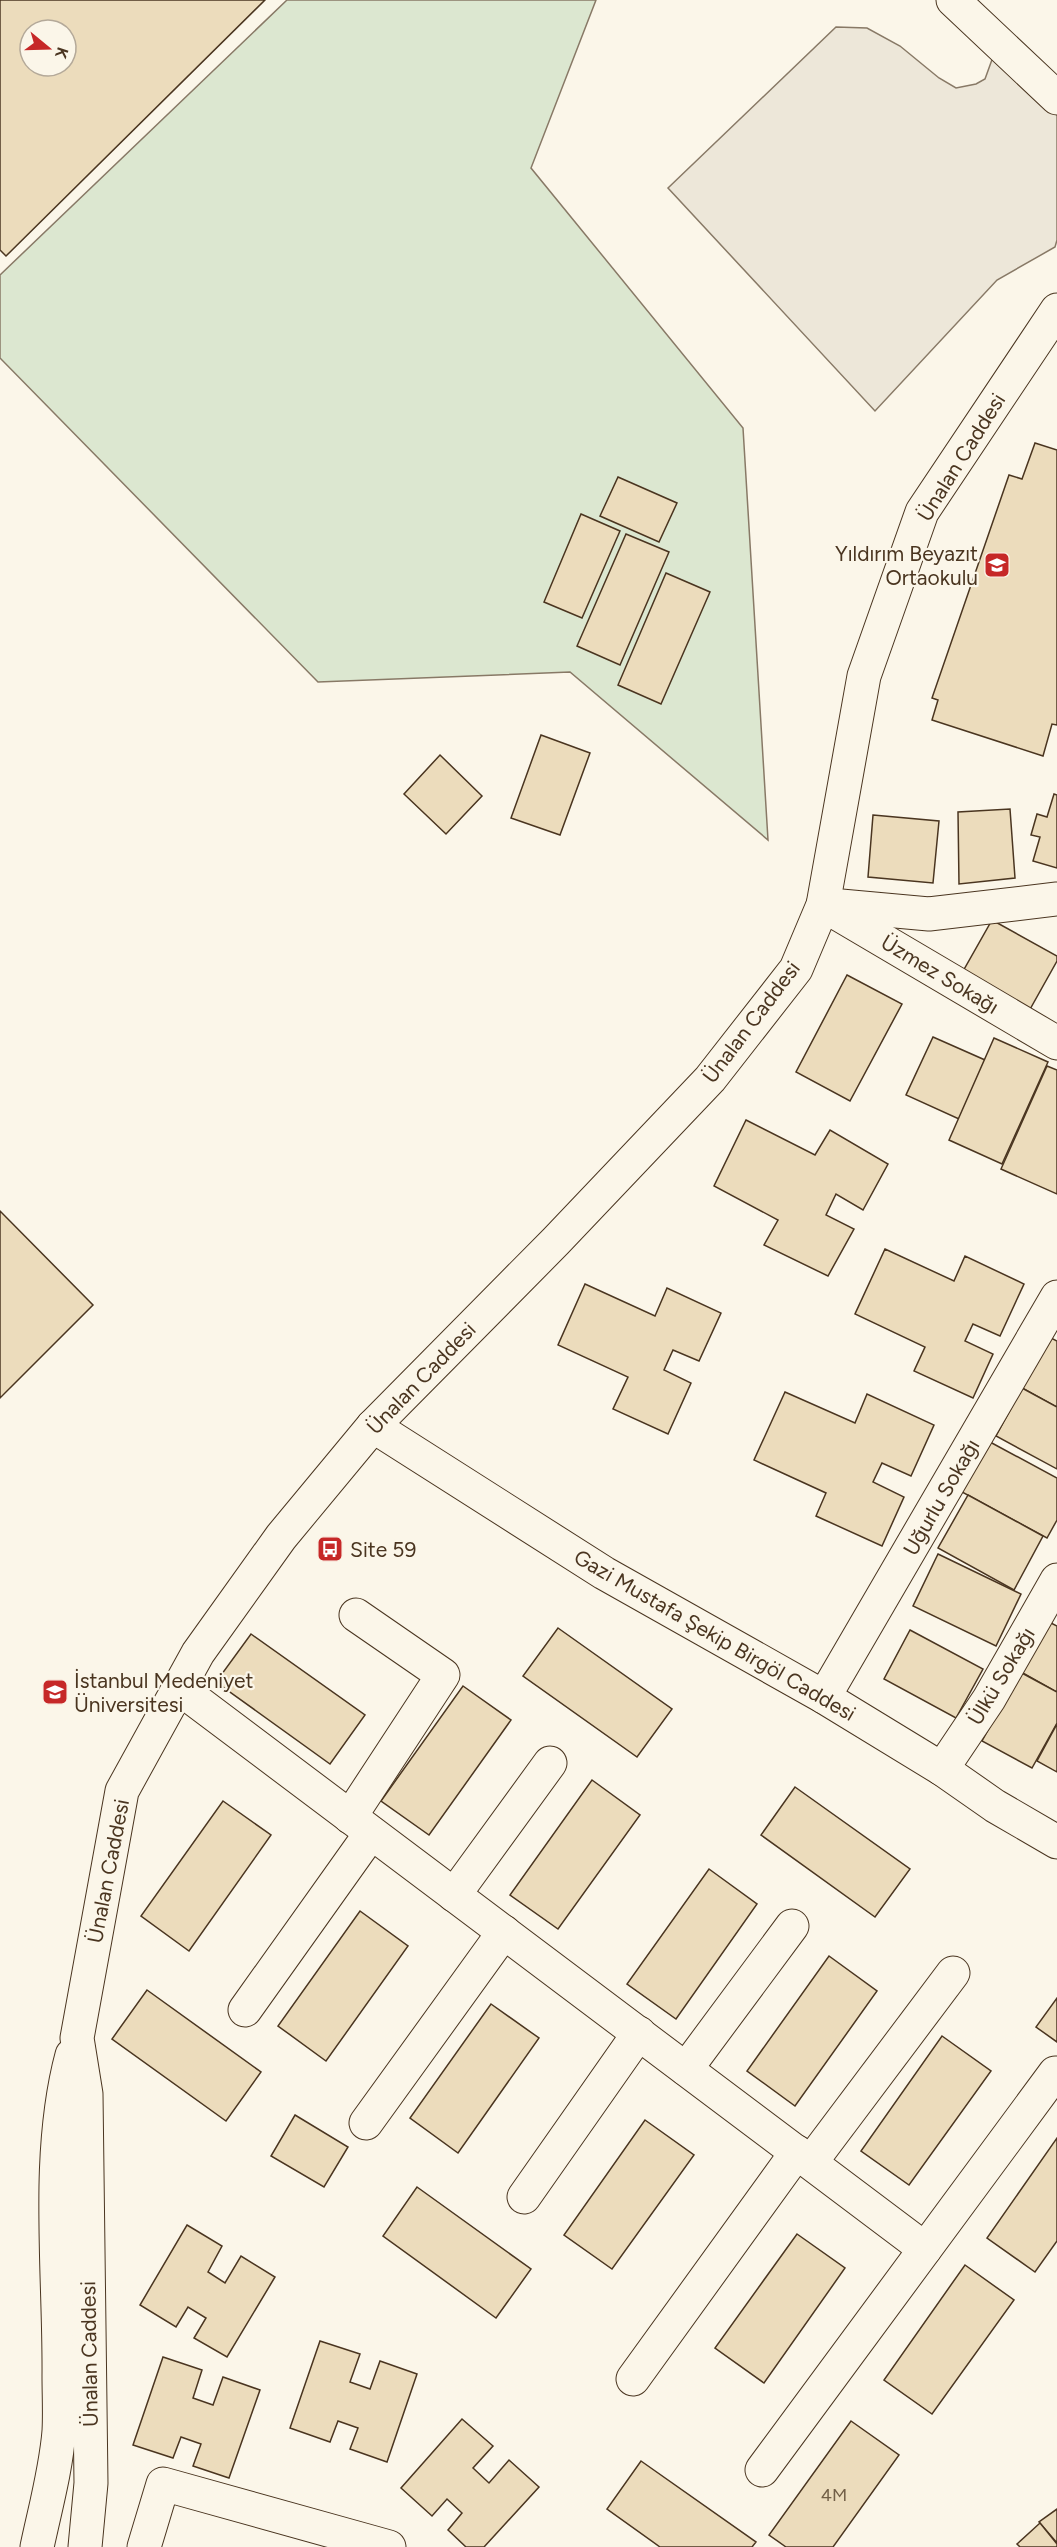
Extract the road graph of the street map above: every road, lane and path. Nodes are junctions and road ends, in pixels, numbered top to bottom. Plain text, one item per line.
1 (953, 0) edge
2 (1057, 98) edge
3 (1057, 310) edge
4 (1057, 899) edge
5 (823, 905) junction
6 (1057, 1043) edge
7 (1057, 1297) edge
8 (373, 1426) junction
9 (1057, 1581) edge
10 (356, 1615) dead end
11 (179, 1688) junction
12 (825, 1697) junction
13 (550, 1763) dead end
14 (942, 1769) junction
15 (361, 1825) junction
16 (1057, 1842) edge
17 (454, 1895) junction
18 (792, 1926) dead end
19 (504, 1932) junction
20 (953, 1973) dead end
21 (245, 2010) dead end
22 (639, 2033) junction
23 (77, 2038) junction
24 (686, 2069) junction
25 (1055, 2073) dead end
26 (366, 2123) dead end
27 (804, 2157) junction
28 (524, 2197) dead end
29 (925, 2249) junction
30 (633, 2379) dead end
31 (762, 2470) dead end
32 (37, 2547) edge
33 (85, 2547) edge
34 (144, 2547) edge
35 (389, 2547) edge

1 - 2 street
3 - 5 street, Ünalan Caddesi
4 - 5 street
5 - 6 street, Üzmez Sokağı
5 - 8 street, Ünalan Caddesi
7 - 12 street, Uğurlu Sokağı
8 - 11 street, Ünalan Caddesi
8 - 12 street, Gazi Mustafa Şekip Birgöl Caddesi
9 - 14 street, Ülkü Sokağı
10 - 15 street
11 - 15 street
11 - 23 street, Ünalan Caddesi
12 - 14 street, Gazi Mustafa Şekip Birgöl Caddesi
13 - 17 street
14 - 16 street, Gazi Mustafa Şekip Birgöl Caddesi
15 - 17 street
15 - 21 street
17 - 19 street
18 - 24 street
19 - 22 street
19 - 26 street
20 - 27 street
22 - 24 street
22 - 28 street
23 - 32 street
23 - 33 street, Ünalan Caddesi
24 - 27 street
25 - 29 street
27 - 29 street
27 - 30 street
29 - 31 street
34 - 35 street

